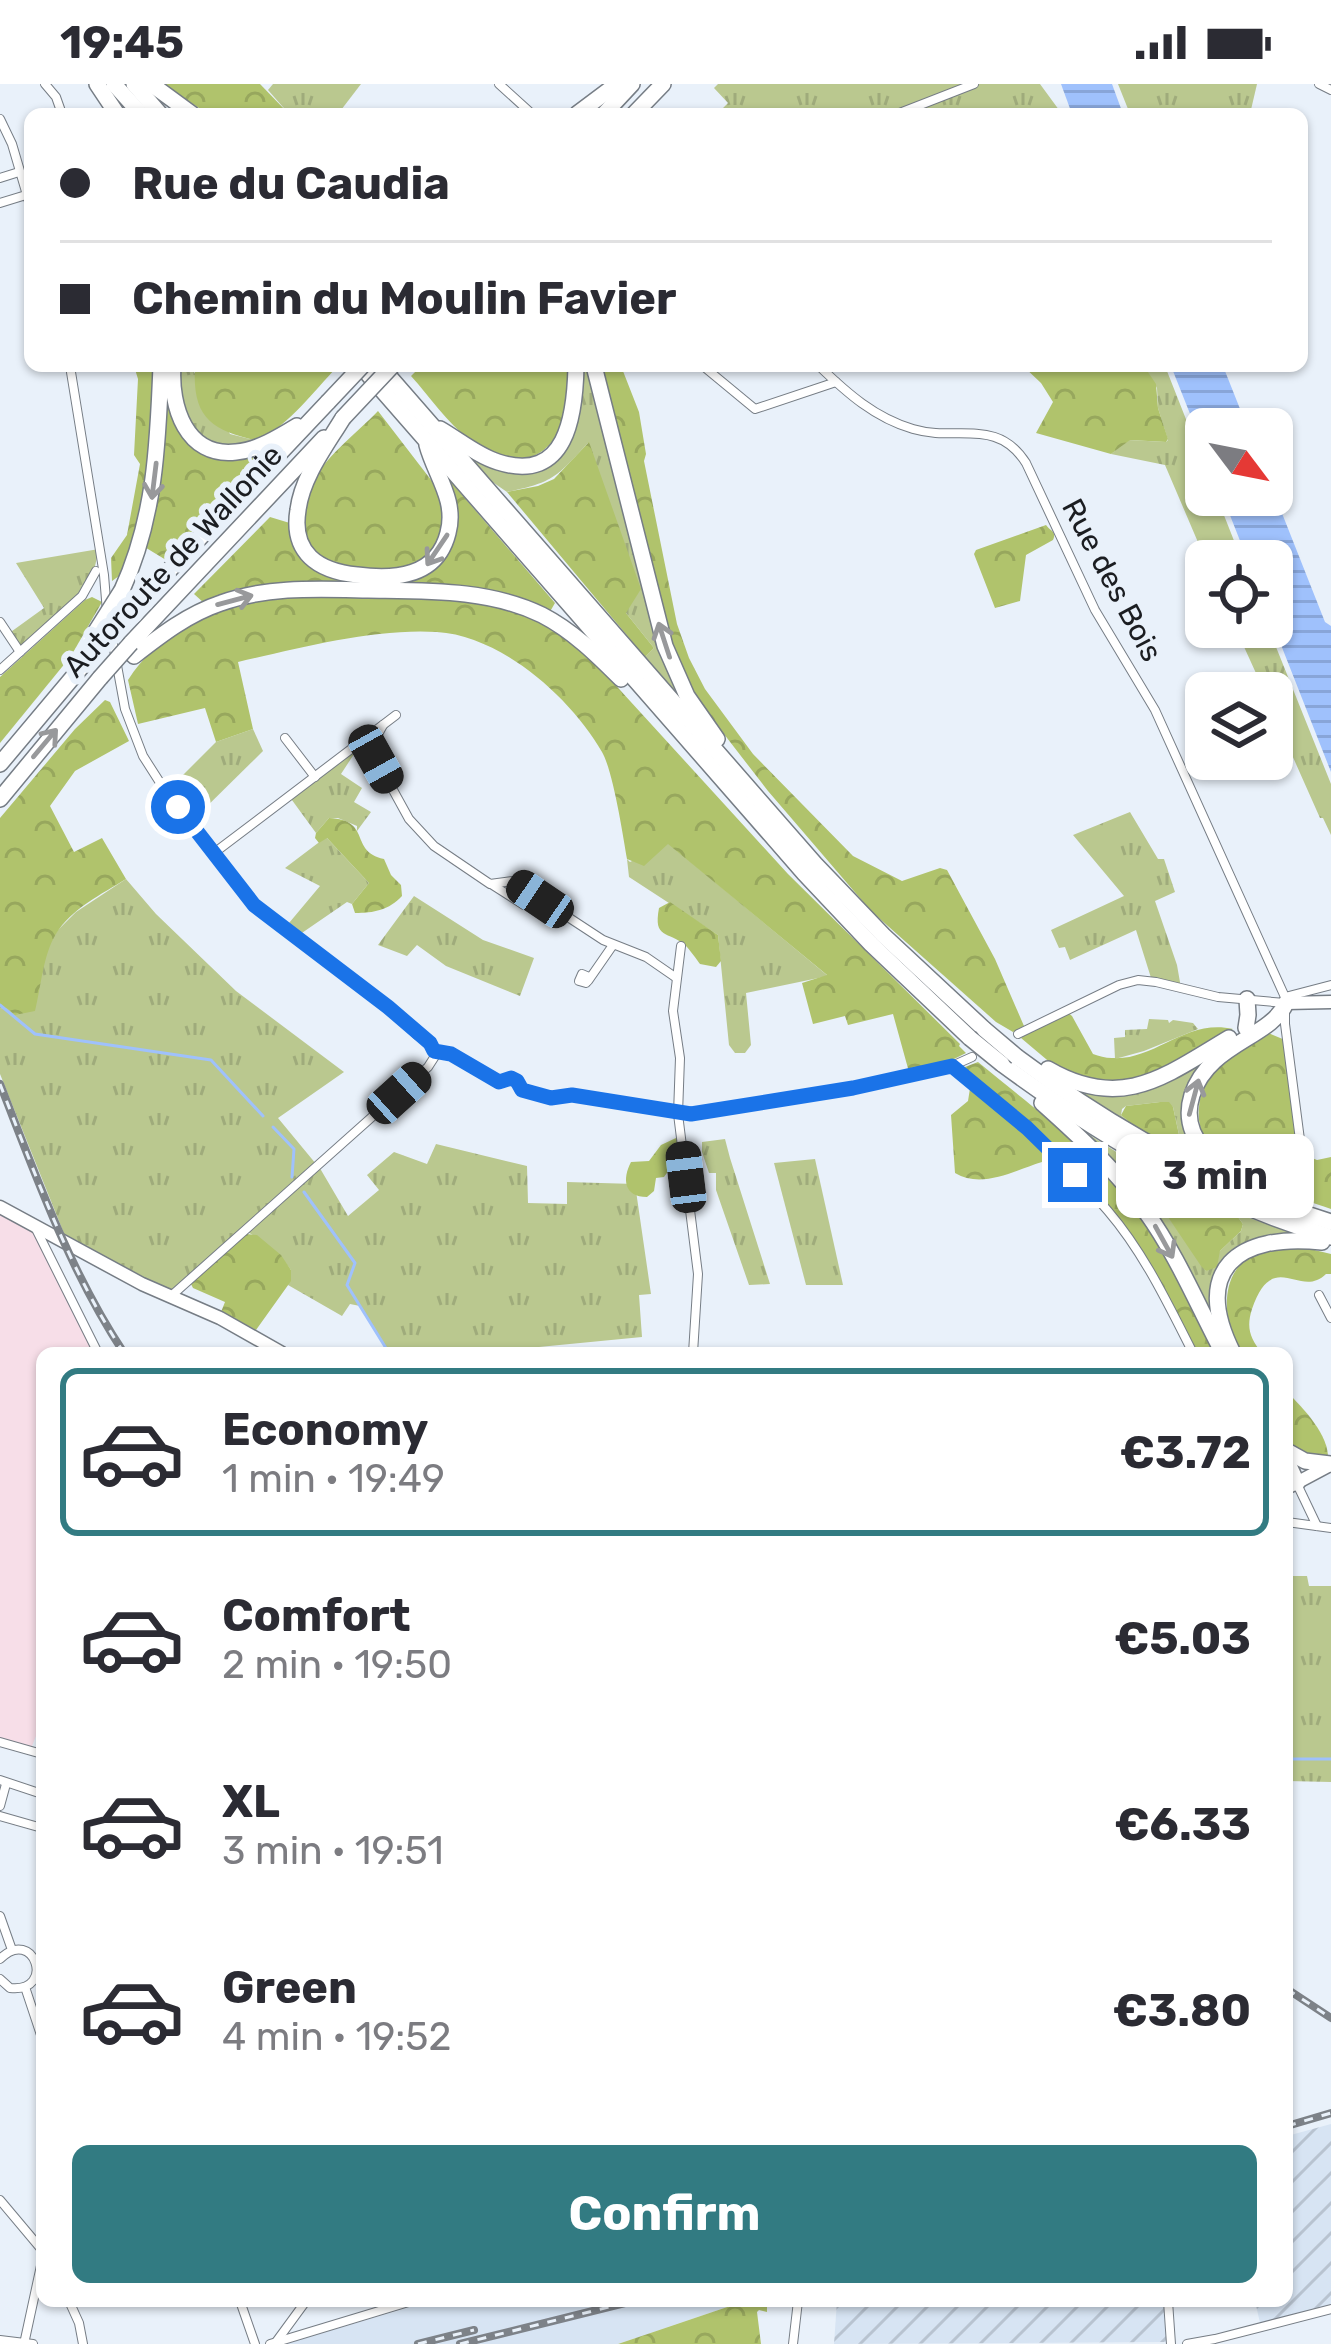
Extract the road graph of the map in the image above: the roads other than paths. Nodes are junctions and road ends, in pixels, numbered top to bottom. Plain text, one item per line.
1 (115, 84) edge
2 (134, 84) edge
3 (151, 84) edge
4 (499, 84) edge
5 (616, 84) edge
6 (632, 84) edge
7 (663, 84) edge
8 (675, 84) edge
9 (974, 84) edge
10 (1319, 84) edge
11 (1331, 90) edge
12 (136, 108) edge
13 (155, 108) edge
14 (183, 108) edge
15 (525, 108) edge
16 (585, 108) edge
17 (610, 108) edge
18 (640, 108) edge
19 (654, 108) edge
20 (912, 108) edge
21 (0, 119) edge
22 (19, 172) junction
23 (0, 178) edge
24 (24, 188) edge
25 (71, 372) edge
26 (161, 372) edge
27 (173, 372) edge
28 (356, 372) edge
29 (367, 372) edge
30 (385, 372) edge
31 (386, 372) edge
32 (576, 372) edge
33 (596, 372) edge
34 (710, 372) edge
35 (825, 372) edge
36 (836, 382) junction
37 (315, 415) junction
38 (343, 418) junction
39 (428, 422) junction
40 (427, 442) junction
41 (99, 587) junction
42 (0, 622) edge
43 (93, 645) junction
44 (132, 650) junction
45 (20, 652) junction
46 (0, 670) edge
47 (396, 715) dead end
48 (666, 716) junction
49 (382, 725) junction
50 (285, 739) dead end
51 (345, 754) junction
52 (368, 755) junction
53 (0, 764) edge
54 (315, 777) junction
55 (739, 778) junction
56 (0, 799) edge
57 (214, 853) junction
58 (613, 945) junction
59 (681, 946) dead end
60 (590, 976) dead end
61 (675, 977) junction
62 (1331, 985) edge
63 (1246, 999) junction
64 (1284, 1001) junction
65 (1331, 1002) edge
66 (1246, 1028) junction
67 (977, 1034) junction
68 (1018, 1034) dead end
69 (437, 1053) junction
70 (972, 1057) dead end
71 (1010, 1060) junction
72 (952, 1066) junction
73 (678, 1114) junction
74 (1303, 1163) dead end
75 (0, 1207) edge
76 (1286, 1208) junction
77 (1331, 1222) edge
78 (34, 1225) junction
79 (1331, 1239) edge
80 (1319, 1295) dead end
81 (170, 1297) junction
82 (1331, 1318) edge
83 (95, 1347) edge
84 (271, 1347) edge
85 (693, 1347) edge
86 (1190, 1347) edge
87 (1219, 1347) edge
88 (1230, 1347) edge
89 (1293, 1454) edge
90 (1331, 1464) edge
91 (1293, 1483) edge
92 (1293, 1487) edge
93 (1293, 1523) edge
94 (1316, 1526) junction
95 (1331, 1528) edge
96 (0, 1742) edge
97 (36, 1752) edge
98 (3, 1782) edge
99 (36, 1792) edge
100 (0, 1806) edge
101 (0, 1816) edge
102 (36, 1826) edge
103 (0, 1916) edge
104 (11, 1950) junction
105 (0, 1959) edge
106 (36, 1962) edge
107 (36, 1975) edge
108 (0, 1979) edge
109 (25, 1988) junction
110 (36, 2020) edge
111 (0, 2200) edge
112 (36, 2243) edge
113 (36, 2294) edge
114 (75, 2307) edge
115 (242, 2307) edge
116 (301, 2307) edge
117 (392, 2307) edge
118 (797, 2307) edge
119 (1168, 2307) edge
120 (1331, 2309) edge
121 (0, 2340) edge
122 (273, 2343) edge
123 (27, 2344) edge
124 (83, 2344) edge
125 (255, 2344) edge
126 (793, 2344) edge
127 (1171, 2344) edge
128 (1187, 2344) edge

1 - 12 highway
2 - 13 highway
3 - 14 highway
4 - 15 street
5 - 16 highway
6 - 17 highway
7 - 18 highway
8 - 19 highway
9 - 20 street
10 - 11 street
21 - 22 street
22 - 23 street
22 - 24 street
25 - 41 street
26 -> 41 highway
27 - 37 highway
28 - 37 highway, Autoroute de Wallonie, bridge
29 - 40 highway
30 - 39 highway
31 - 38 highway, Autoroute de Wallonie, bridge
32 - 39 highway
55 -> 33 highway
34 - 36 street
35 - 36 street, Rue des Bois
36 - 64 street, Rue des Bois
37 - 43 highway, Autoroute de Wallonie, bridge
40 -> 38 highway
38 - 44 highway, Autoroute de Wallonie
39 - 55 highway
40 - 48 highway
41 - 43 highway, bridge
41 - 45 street
41 - 57 street
42 - 45 street
43 - 53 highway, Autoroute de Wallonie
44 -> 48 highway
56 -> 44 highway, Autoroute de Wallonie, bridge
45 - 46 street
47 - 49 street
48 - 67 highway
49 - 51 street
49 - 52 street
50 - 54 street
51 - 52 street
51 - 54 street
52 - 58 street
54 - 57 street
55 - 67 highway
57 - 69 street
58 - 60 street
58 - 61 street
59 - 61 street
61 - 73 street
62 - 64 street
63 - 64 street
63 - 66 highway
63 - 68 street
64 - 65 street
64 - 66 highway
64 - 74 street
76 -> 64 highway
66 - 71 highway
67 - 71 highway, bridge
69 - 73 street
69 - 81 street
70 - 72 street
71 - 76 highway
71 - 79 highway
71 -> 87 highway
72 - 73 street
72 - 86 street
73 - 85 street
75 - 78 street
76 - 77 highway
78 - 81 street
78 - 83 street
79 - 88 highway
80 - 82 street
81 - 84 street
89 - 90 highway
90 - 91 street
92 - 94 street
93 - 94 street
94 - 95 street
96 - 97 street
98 - 99 street
98 - 100 street
101 - 102 street
103 - 104 street
104 - 105 street
104 - 106 street
107 - 109 street
108 - 109 street
109 - 110 street
111 - 112 street
113 - 123 street
114 - 124 street
115 - 125 street
116 - 122 street
117 - 122 street
118 - 126 street
119 - 127 street
120 - 128 street
121 - 123 street

